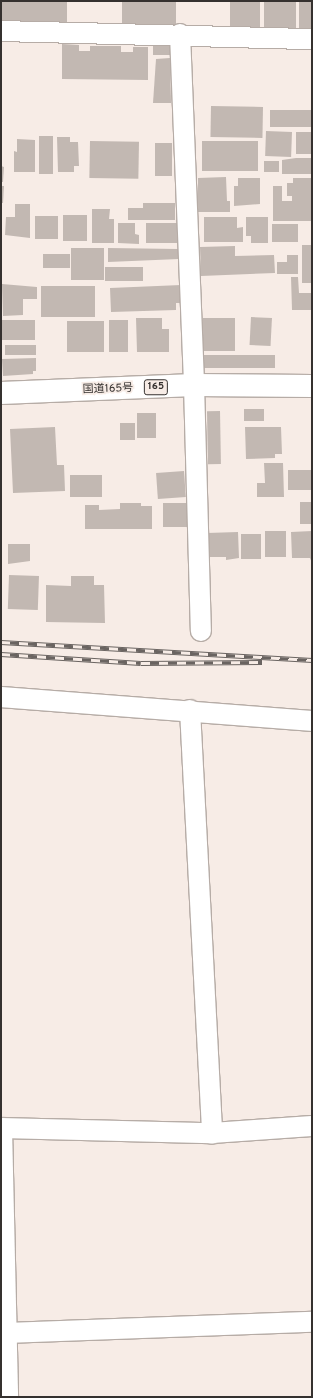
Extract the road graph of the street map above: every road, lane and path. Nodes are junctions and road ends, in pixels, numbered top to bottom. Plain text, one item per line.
1 (1, 32) edge
2 (180, 34) junction
3 (312, 39) edge
4 (194, 385) junction
5 (312, 386) edge
6 (1, 393) edge
7 (201, 631) dead end
8 (1, 697) edge
9 (190, 710) junction
10 (312, 721) edge
11 (312, 1126) edge
12 (1, 1128) edge
13 (212, 1133) junction
14 (312, 1322) edge
15 (7, 1334) junction
16 (8, 1397) edge

1 - 2 street
2 - 3 street
2 - 4 street
4 - 5 highway, 国道165号 / 165
4 - 6 highway, 国道165号 / 165
4 - 7 street
8 - 9 street
9 - 10 street
9 - 13 street
11 - 13 street
12 - 13 street
12 - 15 street
14 - 15 street
15 - 16 street

